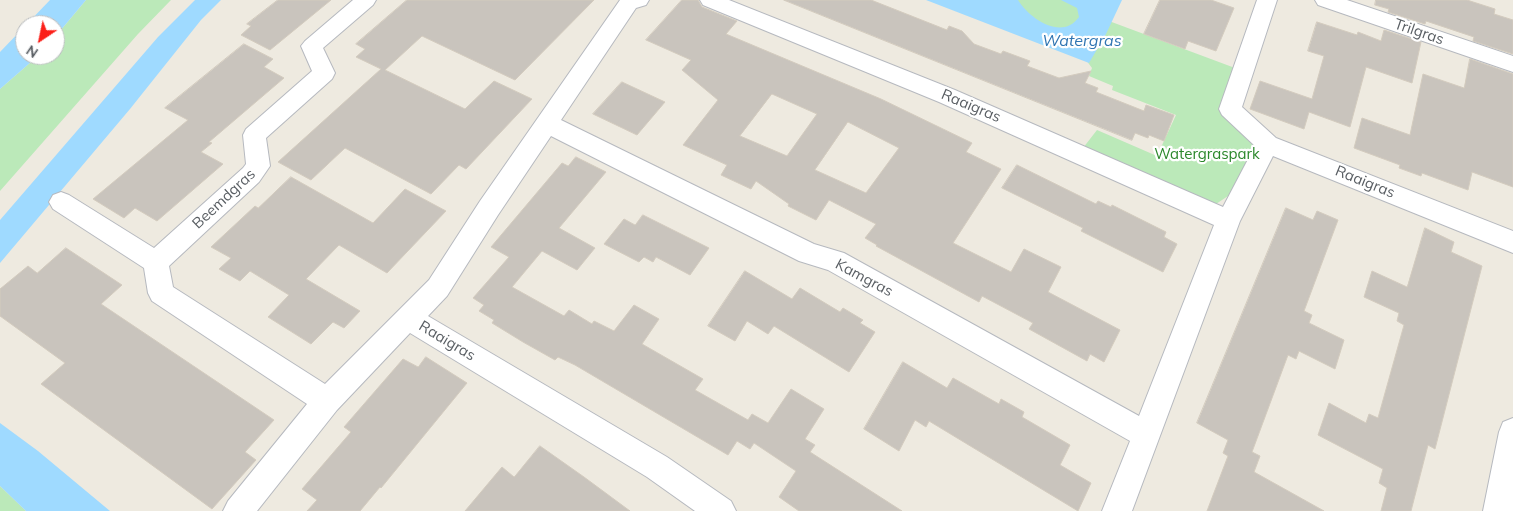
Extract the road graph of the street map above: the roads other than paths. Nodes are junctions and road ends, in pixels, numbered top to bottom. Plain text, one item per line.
1 (366, 0) edge
2 (639, 0) edge
3 (710, 0) edge
4 (1267, 0) edge
5 (1325, 0) edge
6 (1513, 64) edge
7 (546, 123) junction
8 (1268, 144) junction
9 (61, 202) dead end
10 (1228, 220) junction
11 (1513, 242) edge
12 (156, 262) junction
13 (408, 318) junction
14 (327, 401) junction
15 (1513, 432) edge
16 (1147, 435) junction
17 (238, 511) edge
18 (721, 511) edge
19 (1117, 511) edge
20 (1498, 511) edge

1 - 12 street, Beemdgras
2 - 7 street, Raaigras
3 - 10 street, Raaigras
4 - 8 street
5 - 6 street, Trilgras
7 - 13 street, Raaigras
7 - 16 street, Kamgras
8 - 10 street
8 - 11 street, Raaigras
9 - 12 street
10 - 16 street
12 - 14 street
13 - 14 street
13 - 18 street, Raaigras
14 - 17 street
15 - 20 street
16 - 19 street

